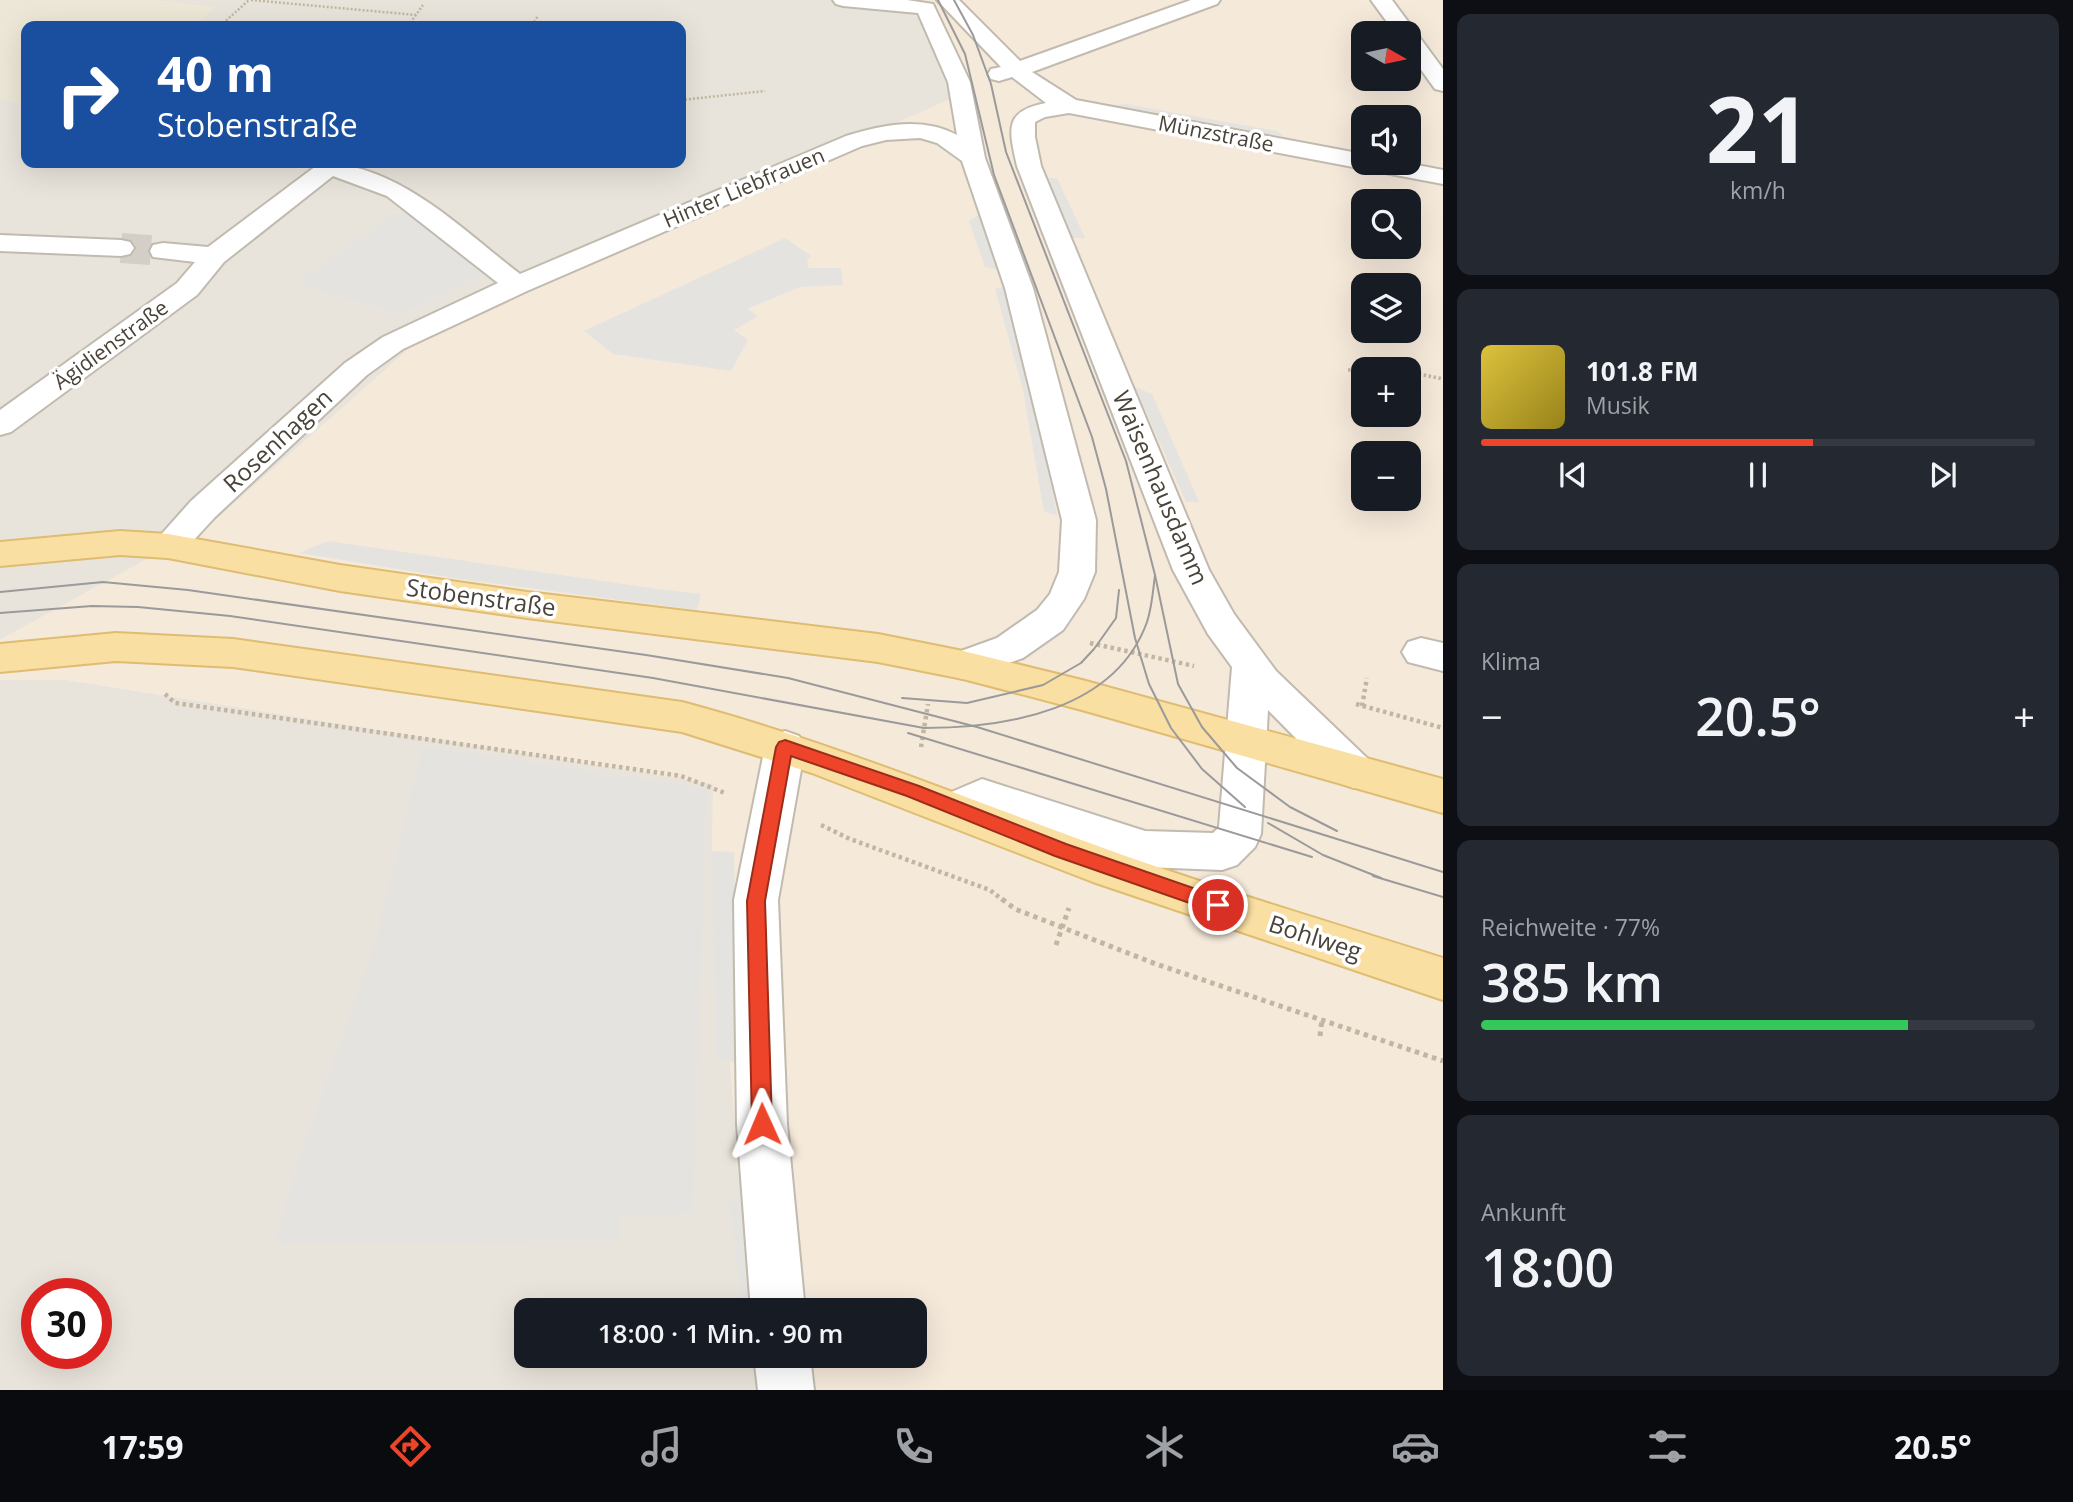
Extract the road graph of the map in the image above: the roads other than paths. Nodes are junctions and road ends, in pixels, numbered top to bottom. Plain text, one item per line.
1 (843, 0) edge
2 (1210, 0) edge
3 (1381, 0) edge
4 (938, 2) edge
5 (1397, 21) edge
6 (1421, 55) edge
7 (1027, 66) junction
8 (967, 80) junction
9 (1443, 85) edge
10 (1069, 106) junction
11 (973, 158) junction
12 (1351, 159) edge
13 (1029, 166) junction
14 (328, 168) edge
15 (333, 168) edge
16 (1421, 173) edge
17 (1443, 177) edge
18 (0, 243) edge
19 (121, 248) tunnel mouth
20 (163, 251) tunnel mouth
21 (214, 256) junction
22 (517, 285) junction
23 (393, 343) joint
24 (0, 425) edge
25 (168, 546) junction
26 (0, 554) edge
27 (0, 658) edge
28 (947, 662) junction
29 (1251, 664) junction
30 (1247, 740) junction
31 (785, 747) junction
32 (1354, 771) junction
33 (1443, 796) edge
34 (957, 808) junction
35 (1443, 979) edge
36 (777, 1298) edge
37 (783, 1368) edge
38 (786, 1390) edge

1 - 4 street
2 - 7 street
3 - 5 street
4 - 7 street
4 - 8 street, Waisenhausdamm
6 - 9 street
7 - 8 street
7 - 10 street
8 - 11 street, Waisenhausdamm
8 - 13 street, Waisenhausdamm
10 - 12 street, Münzstraße
10 - 13 street, Waisenhausdamm
11 - 22 street, Hinter Liebfrauen
11 - 28 street, Waisenhausdamm
13 - 29 street, Waisenhausdamm
14 - 21 street, Ägidienstraße
15 - 22 street, Ägidienstraße
16 - 17 street
18 - 19 street
20 - 21 street
21 - 24 street, Ägidienstraße
22 - 23 street, Hinter Liebfrauen
23 - 25 street, Rosenhagen
25 - 26 main road, Stobenstraße
25 - 28 main road, Stobenstraße
27 - 31 main road
28 - 30 main road
29 - 30 street
29 - 32 street, Waisenhausdamm
30 - 32 main road
30 - 34 street
31 - 34 main road, Bohlweg
31 - 36 street
32 - 33 main road
34 - 35 main road, Bohlweg
37 - 38 street

